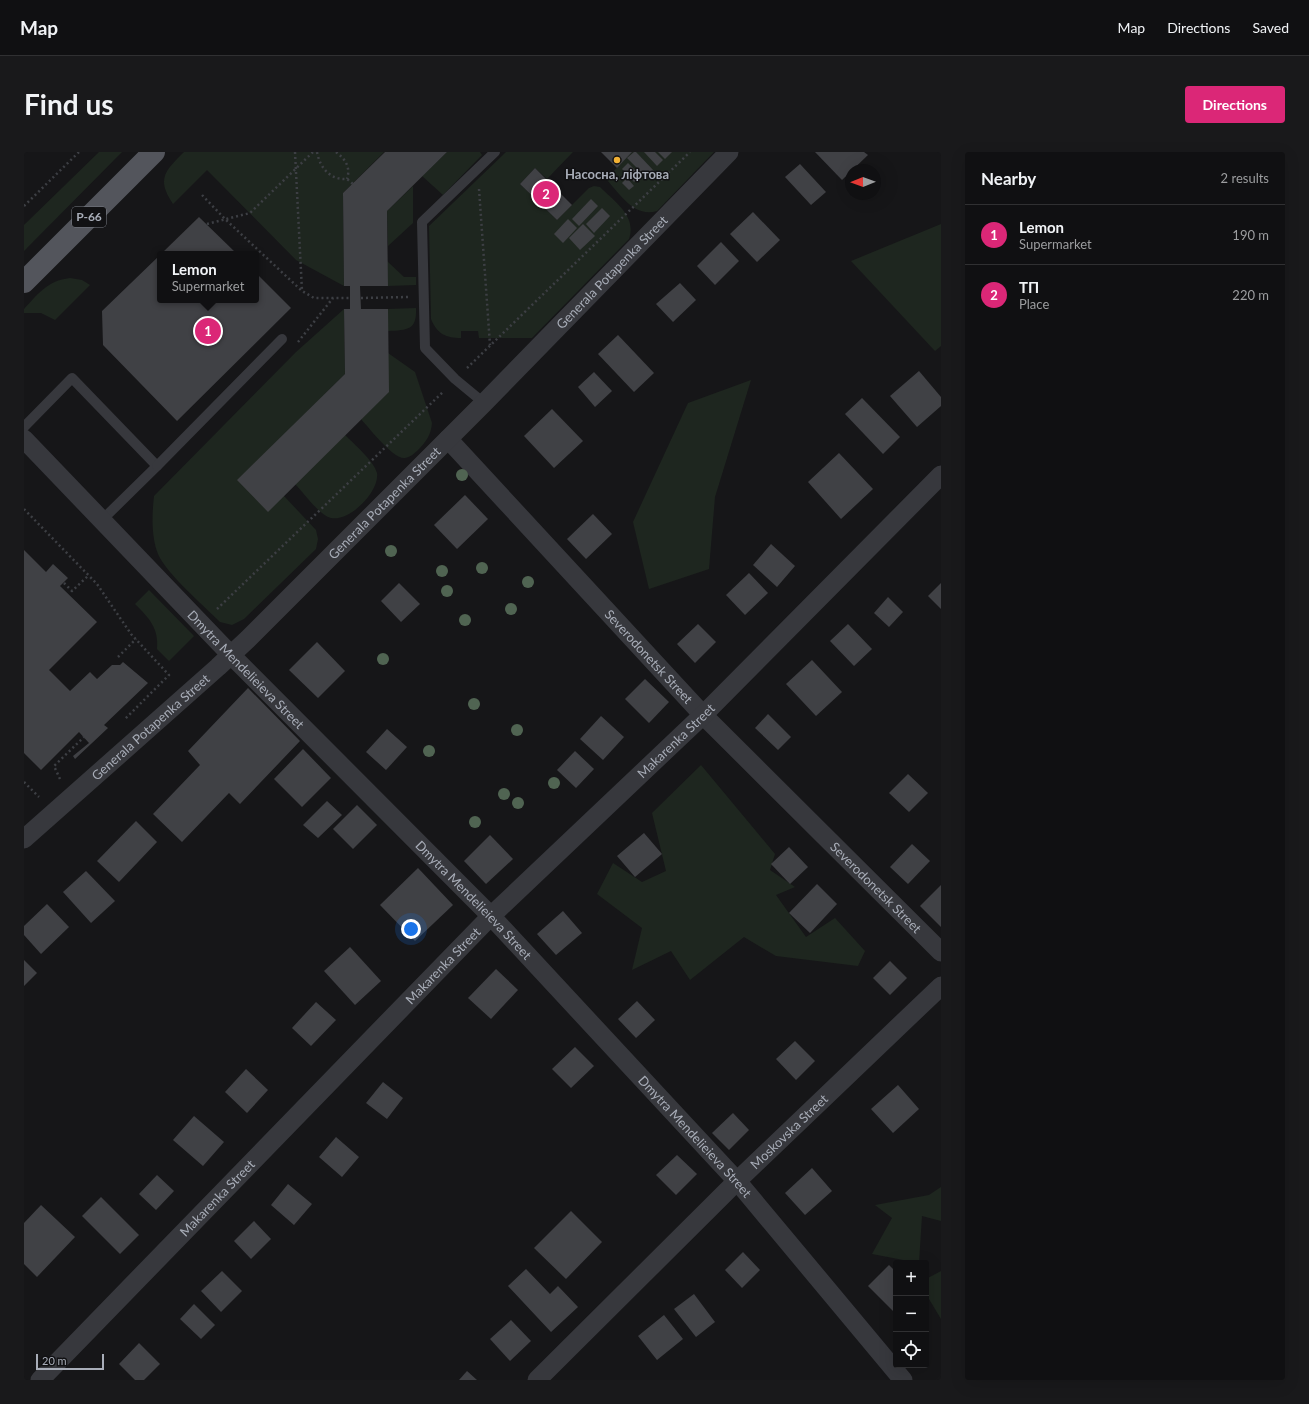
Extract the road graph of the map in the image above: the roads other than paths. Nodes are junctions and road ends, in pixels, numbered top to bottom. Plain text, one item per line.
1 (154, 152) edge
2 (495, 152) edge
3 (729, 152) edge
4 (24, 282) edge
5 (282, 339) dead end
6 (484, 403) junction
7 (24, 427) edge
8 (448, 439) junction
9 (24, 440) edge
10 (158, 466) junction
11 (941, 475) edge
12 (102, 520) junction
13 (231, 655) junction
14 (703, 715) junction
15 (24, 839) edge
16 (491, 916) junction
17 (941, 952) edge
18 (941, 986) edge
19 (737, 1181) junction
20 (40, 1380) edge
21 (537, 1380) edge
22 (903, 1380) edge

1 - 4 main road, Р-66
2 - 6 lane
3 - 6 street, Generala Potapenka Street
5 - 10 lane
6 - 8 street, Generala Potapenka Street
7 - 10 lane
8 - 13 street, Generala Potapenka Street
8 - 14 street, Severodonetsk Street
9 - 12 street, Dmytra Mendelieieva Street
10 - 12 lane
11 - 14 street, Makarenka Street
12 - 13 street, Dmytra Mendelieieva Street
13 - 15 street, Generala Potapenka Street
13 - 16 street, Dmytra Mendelieieva Street
14 - 16 street, Makarenka Street
14 - 17 street, Severodonetsk Street
16 - 19 street, Dmytra Mendelieieva Street
16 - 20 street, Makarenka Street
18 - 19 street, Moskovska Street
19 - 21 street, Moskovska Street
19 - 22 street, Dmytra Mendelieieva Street

